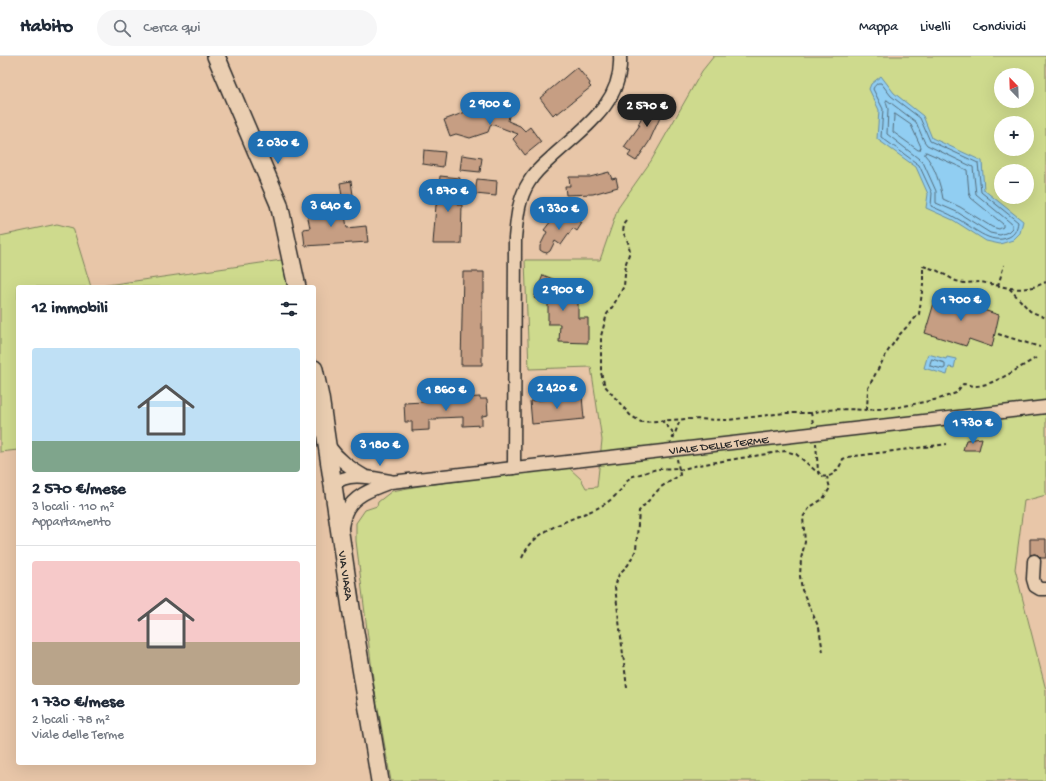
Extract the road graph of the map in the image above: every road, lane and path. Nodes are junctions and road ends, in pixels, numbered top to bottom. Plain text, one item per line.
1 (216, 56) edge
2 (620, 56) edge
3 (627, 221) dead end
4 (1004, 265) dead end
5 (1046, 282) edge
6 (297, 285) edge
7 (998, 286) junction
8 (1009, 288) junction
9 (1046, 318) edge
10 (998, 334) dead end
11 (1040, 347) dead end
12 (1036, 358) dead end
13 (316, 380) edge
14 (1046, 407) edge
15 (867, 410) junction
16 (811, 413) junction
17 (661, 420) junction
18 (680, 420) junction
19 (814, 425) dead end
20 (815, 438) dead end
21 (327, 443) junction
22 (947, 444) dead end
23 (676, 453) dead end
24 (514, 468) junction
25 (679, 469) junction
26 (819, 472) junction
27 (364, 476) junction
28 (827, 477) junction
29 (392, 482) junction
30 (334, 489) junction
31 (356, 499) junction
32 (340, 534) junction
33 (522, 558) dead end
34 (1034, 561) dead end
35 (1046, 589) edge
36 (823, 652) dead end
37 (628, 688) dead end
38 (380, 781) edge

1 - 6 main road
2 - 24 street
3 - 17 path
4 - 7 path
5 - 8 path
7 - 8 path
7 - 15 path
8 - 9 path
10 - 11 path
12 - 15 path
13 - 21 main road, VIA VIARA
14 - 24 street, VIALE DELLE TERME
15 - 16 path
16 - 18 path
16 - 19 path
17 - 18 path
17 - 18 path
20 - 26 path
21 - 27 street, VIALE DELLE TERME
21 - 30 main road, VIA VIARA
22 - 28 path
23 - 25 path
24 - 29 street, VIALE DELLE TERME
25 - 26 path
25 - 33 path
25 - 37 path
26 - 28 path
27 - 29 street, VIALE DELLE TERME
27 - 30 street, VIALE DELLE TERME
28 - 36 path
29 - 31 street, VIALE DELLE TERME
30 - 31 street
30 - 32 main road, VIA VIARA
31 - 32 street, VIALE DELLE TERME
32 - 38 main road, VIA VIARA
34 - 35 street

